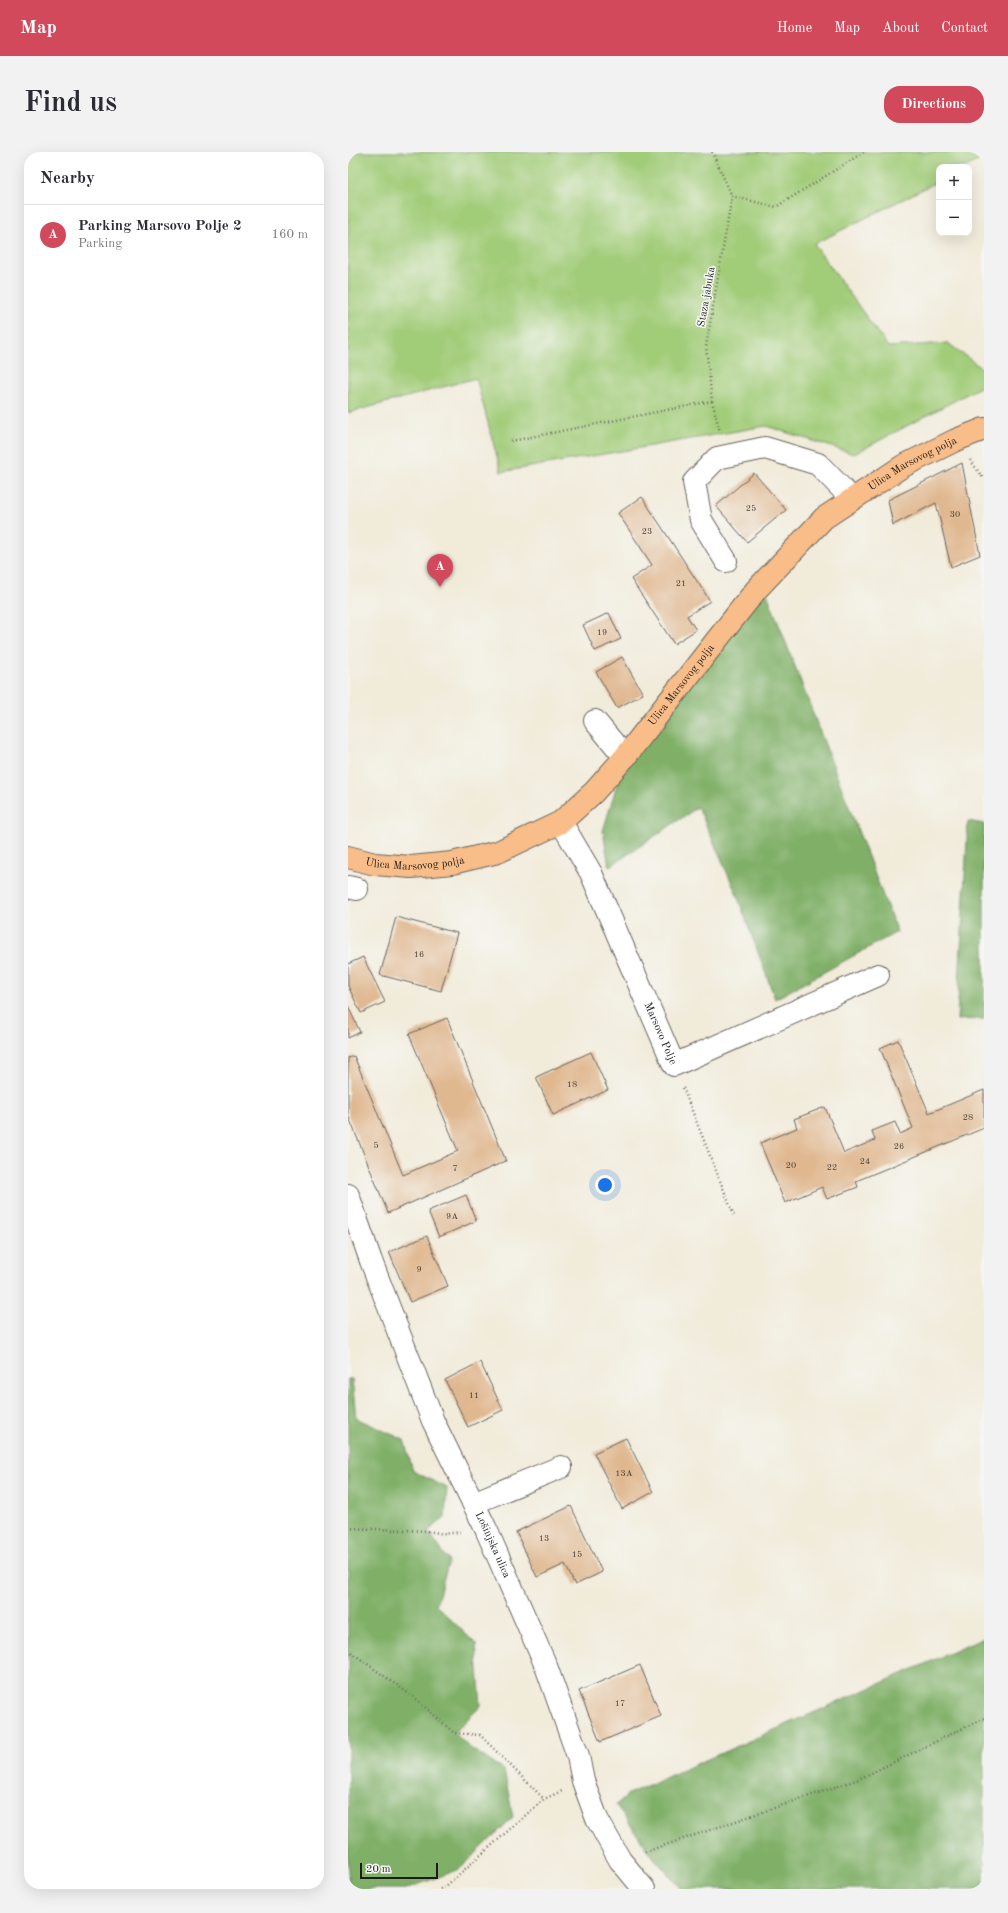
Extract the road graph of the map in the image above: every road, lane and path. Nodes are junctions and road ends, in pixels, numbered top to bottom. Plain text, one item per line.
1 (712, 152) edge
2 (864, 152) edge
3 (732, 196) junction
4 (712, 401) junction
5 (984, 429) edge
6 (510, 442) dead end
7 (727, 456) junction
8 (851, 498) junction
9 (726, 561) dead end
10 (595, 721) dead end
11 (625, 757) junction
12 (561, 822) junction
13 (348, 858) edge
14 (878, 975) dead end
15 (674, 1065) junction
16 (348, 1195) edge
17 (735, 1218) dead end
18 (561, 1467) dead end
19 (473, 1503) junction
20 (348, 1528) edge
21 (486, 1529) junction
22 (348, 1650) edge
23 (984, 1718) edge
24 (583, 1781) junction
25 (544, 1799) junction
26 (620, 1860) junction
27 (440, 1889) edge
28 (644, 1889) edge

1 - 3 path
2 - 3 path
3 - 4 path, Staza jabuka
4 - 6 path
4 - 7 path, Staza jabuka
5 - 8 main road, Ulica Marsovog polja
7 - 8 street
7 - 9 street
8 - 11 main road, Ulica Marsovog polja
10 - 11 street
11 - 12 main road, Ulica Marsovog polja
12 - 13 main road, Ulica Marsovog polja
12 - 15 street, Marsovo Polje
14 - 15 street, Marsovo Polje
15 - 17 path
16 - 19 street, Lošinjska ulica
18 - 19 street
19 - 21 street, Lošinjska ulica
20 - 21 path
21 - 24 street, Lošinjska ulica
22 - 25 path
23 - 26 path
24 - 25 path
24 - 26 street, Lošinjska ulica
25 - 27 path
26 - 28 street, Lošinjska ulica

